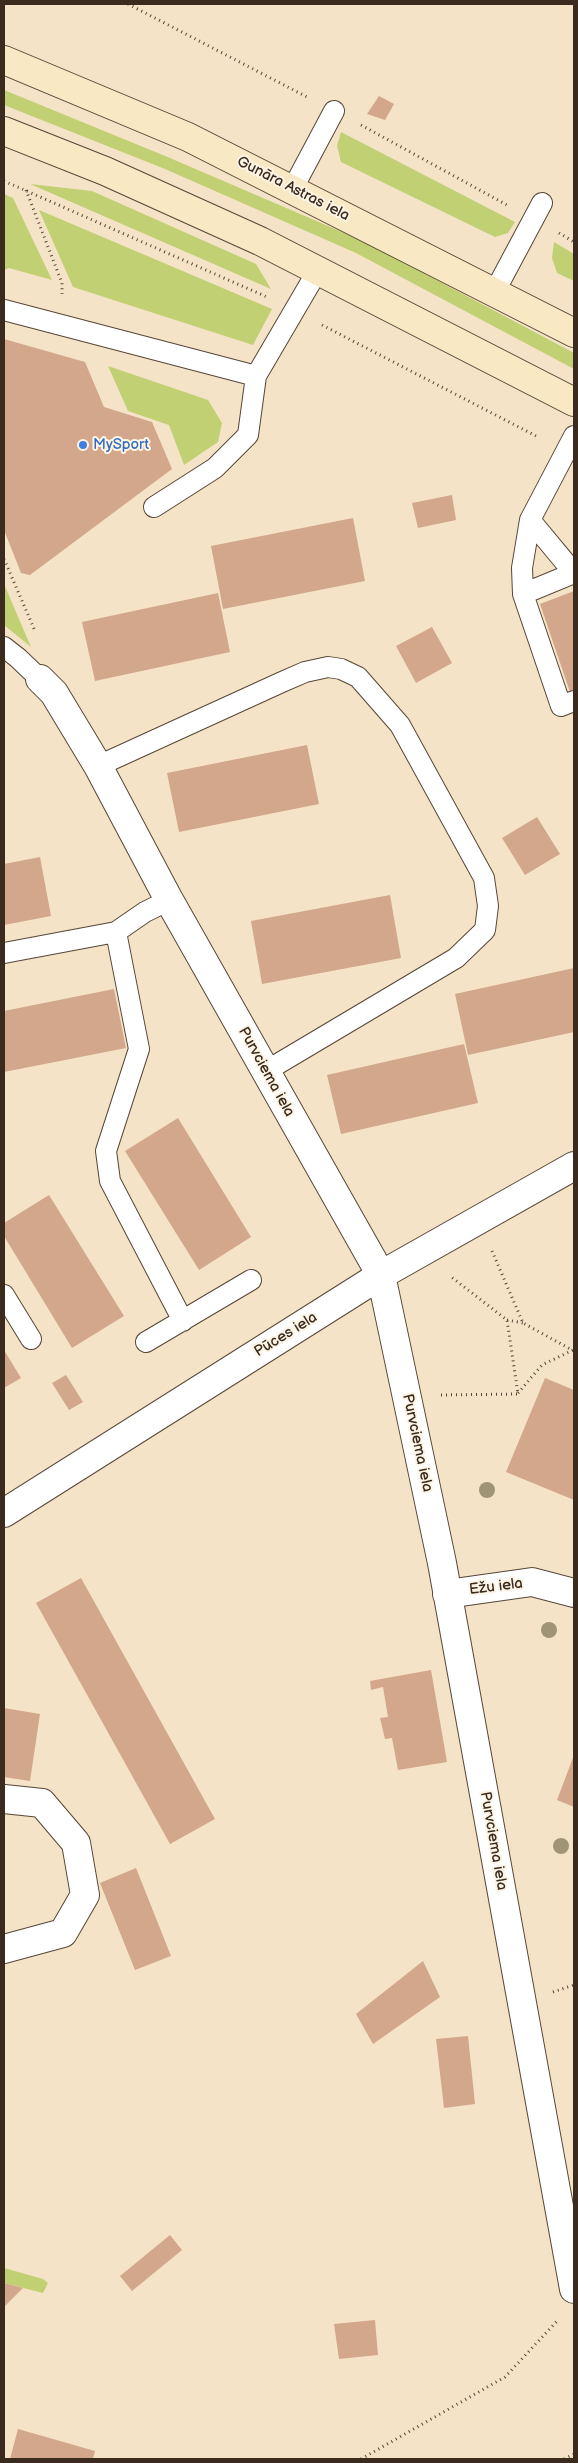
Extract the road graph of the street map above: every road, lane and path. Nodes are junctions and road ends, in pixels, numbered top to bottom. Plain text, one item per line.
1 (4, 60) edge
2 (334, 111) dead end
3 (4, 131) edge
4 (293, 188) junction
5 (25, 189) dead end
6 (542, 203) dead end
7 (318, 270) junction
8 (495, 291) junction
9 (4, 310) edge
10 (62, 326) junction
11 (574, 333) edge
12 (256, 376) junction
13 (574, 402) edge
14 (574, 436) edge
15 (154, 507) dead end
16 (530, 520) junction
17 (4, 559) edge
18 (574, 573) edge
19 (523, 594) junction
20 (38, 639) dead end
21 (4, 648) edge
22 (40, 679) joint
23 (574, 701) edge
24 (98, 766) junction
25 (169, 900) junction
26 (116, 932) junction
27 (4, 953) edge
28 (266, 1071) junction
29 (574, 1166) edge
30 (489, 1242) dead end
31 (381, 1275) junction
32 (449, 1275) dead end
33 (251, 1280) dead end
34 (4, 1295) edge
35 (183, 1320) junction
36 (507, 1320) junction
37 (523, 1323) junction
38 (31, 1338) dead end
39 (146, 1342) dead end
40 (574, 1351) edge
41 (438, 1394) dead end
42 (518, 1394) junction
43 (4, 1513) edge
44 (574, 1593) edge
45 (447, 1594) junction
46 (4, 1799) edge
47 (4, 1949) edge
48 (574, 2286) edge
49 (562, 2316) dead end
50 (574, 2454) edge
51 (361, 2459) edge
52 (564, 2459) edge

1 - 4 main road, Gunāra Astras iela
2 - 4 lane
3 - 7 main road
4 - 8 main road, Gunāra Astras iela
5 - 10 path
6 - 8 lane
7 - 12 lane
7 - 13 main road
8 - 11 main road, Gunāra Astras iela
9 - 10 lane
10 - 12 lane
12 - 15 lane
14 - 16 lane
16 - 18 lane
16 - 19 lane
17 - 20 path
18 - 19 lane
19 - 23 lane
21 - 22 lane
22 - 24 street, Purvciema iela
24 - 25 street, Purvciema iela
24 - 28 lane
25 - 26 lane
25 - 28 street, Purvciema iela
26 - 27 lane
26 - 35 lane
28 - 31 street, Purvciema iela
29 - 31 street, Pūces iela
30 - 37 path
31 - 43 street, Pūces iela
31 - 45 street, Purvciema iela
32 - 36 path
33 - 35 lane
34 - 38 lane
35 - 39 lane
36 - 37 path
36 - 42 path
37 - 40 path
40 - 42 path
41 - 42 path
44 - 45 street, Ežu iela
45 - 48 street, Purvciema iela
46 - 47 street
49 - 51 path
50 - 52 path

